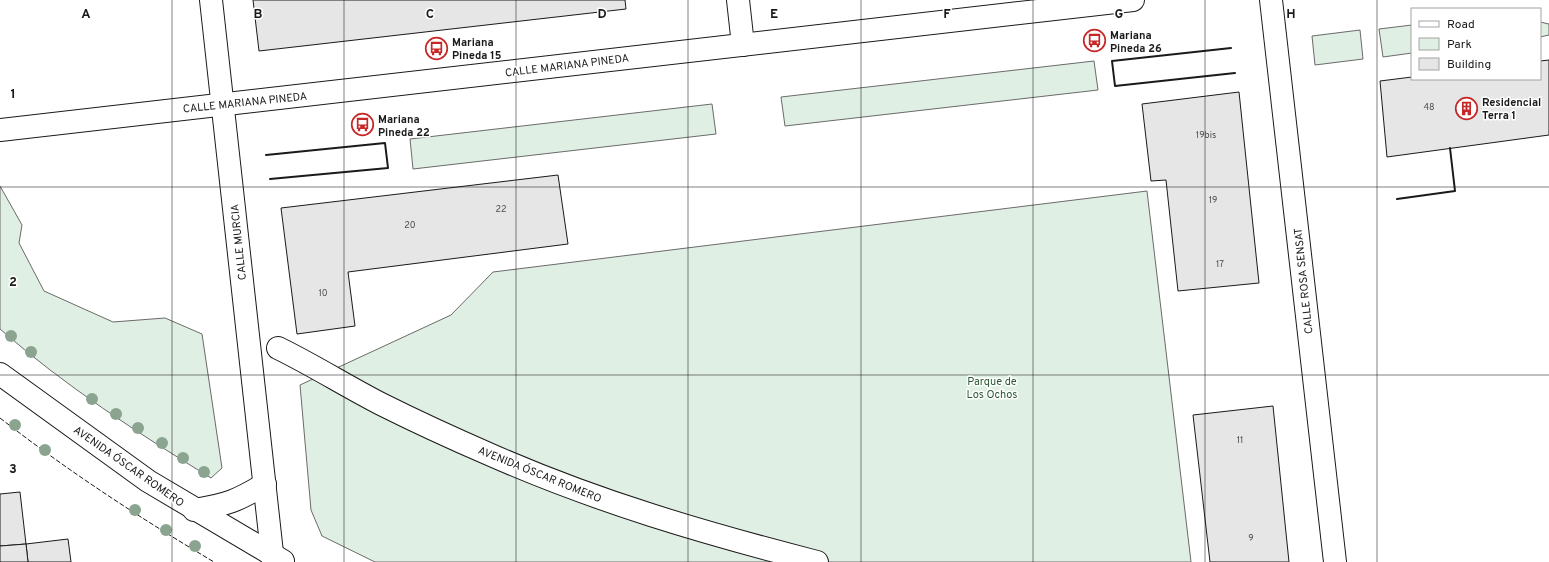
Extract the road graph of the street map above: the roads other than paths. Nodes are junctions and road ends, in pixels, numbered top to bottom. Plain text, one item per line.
1 (210, 0) edge
2 (738, 0) edge
3 (1133, 0) edge
4 (1271, 0) edge
5 (743, 45) junction
6 (222, 105) junction
7 (6, 127) edge
8 (278, 348) dead end
9 (0, 374) edge
10 (265, 484) junction
11 (194, 510) junction
12 (277, 560) edge
13 (817, 562) edge
14 (1335, 562) edge

1 - 6 street, CALLE MURCIA
2 - 5 street
3 - 5 street, CALLE MARIANA PINEDA
4 - 14 street, CALLE ROSA SENSAT
5 - 6 street, CALLE MARIANA PINEDA
6 - 7 street, CALLE MARIANA PINEDA
6 - 10 street, CALLE MURCIA
8 - 13 street, AVENIDA ÓSCAR ROMERO
9 - 11 street, AVENIDA ÓSCAR ROMERO
10 - 11 street
10 - 12 street, CALLE MURCIA
11 - 12 street, AVENIDA ÓSCAR ROMERO

